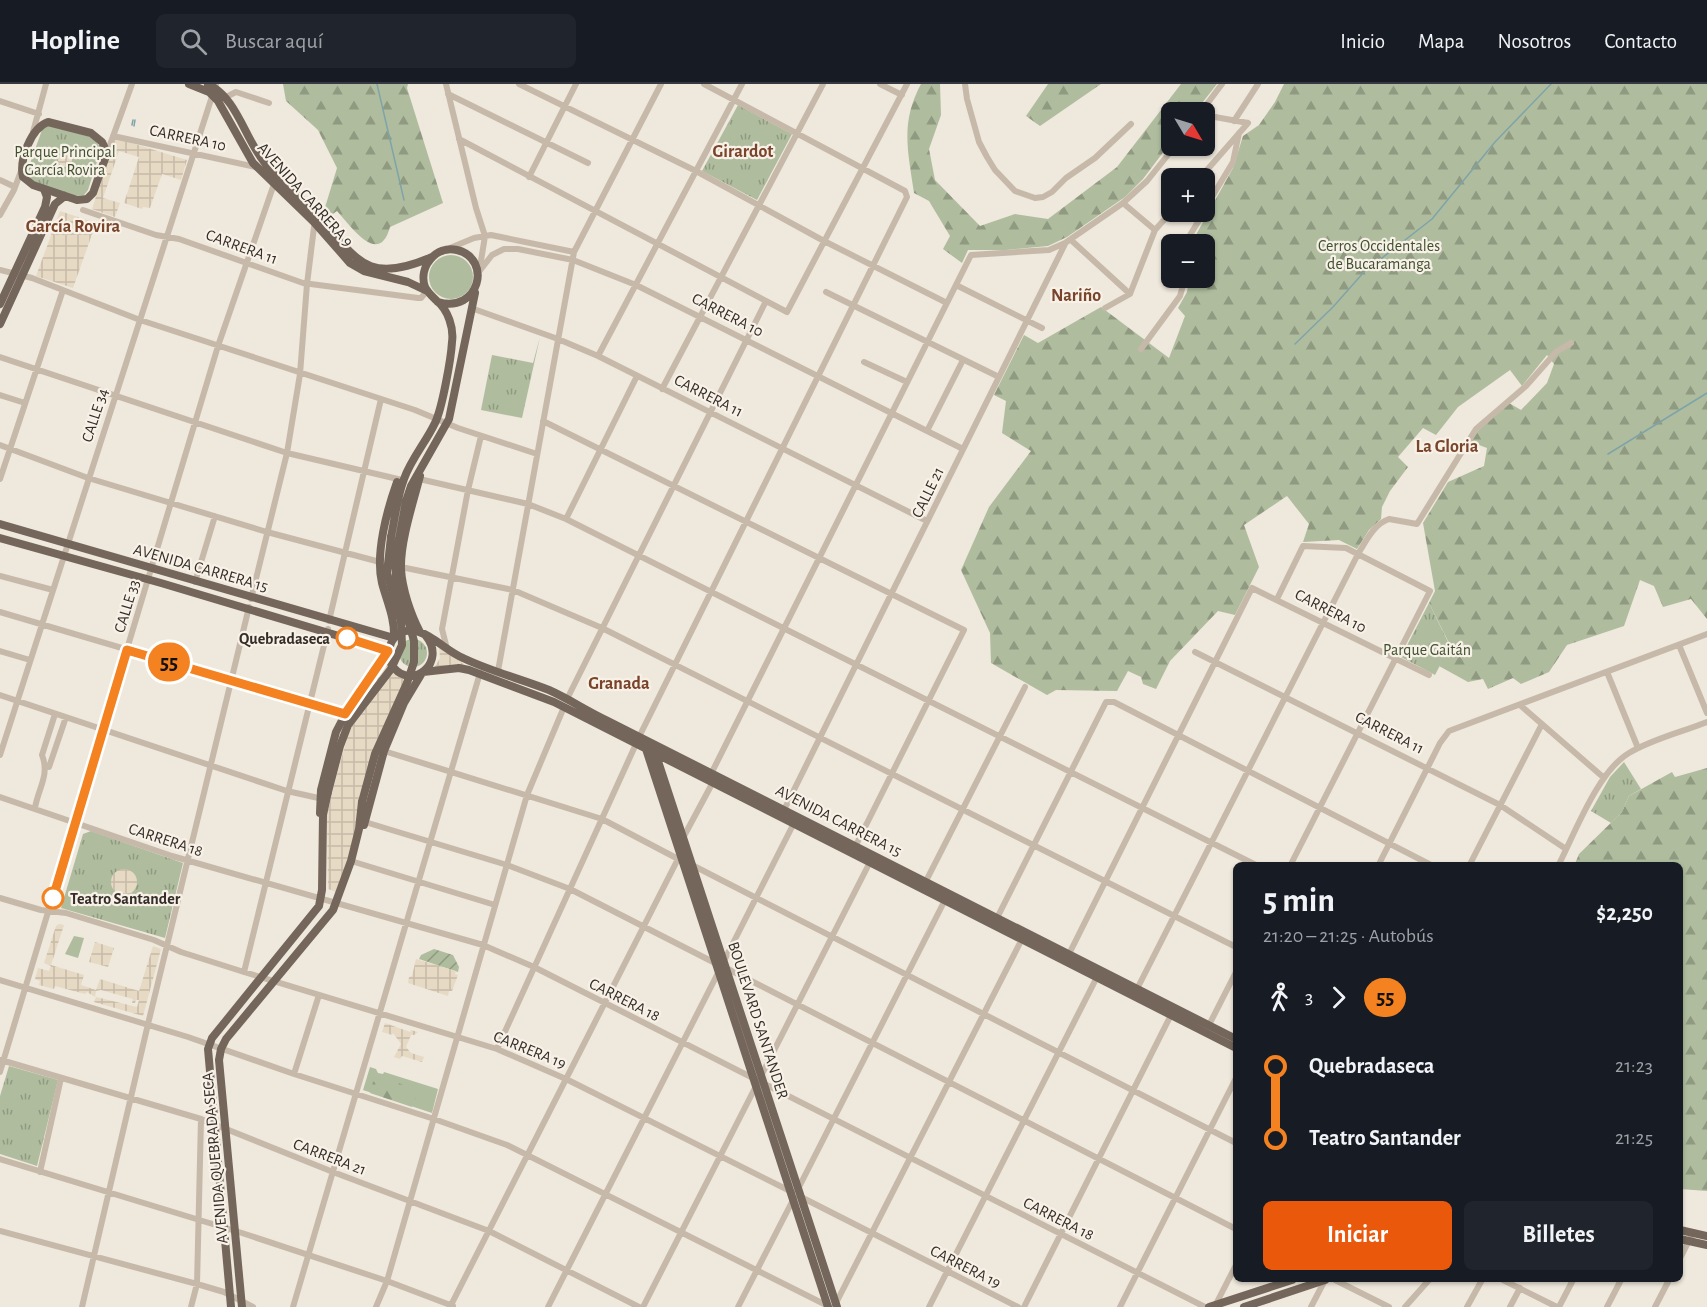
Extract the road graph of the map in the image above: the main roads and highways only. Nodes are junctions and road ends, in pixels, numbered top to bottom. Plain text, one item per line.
1 (189, 84) edge
2 (213, 87) edge
3 (44, 189) junction
4 (65, 196) junction
5 (315, 218) junction
6 (432, 256) junction
7 (18, 275) junction
8 (476, 286) junction
9 (427, 291) junction
10 (438, 302) junction
11 (0, 304) edge
12 (0, 324) edge
13 (417, 478) junction
14 (401, 480) junction
15 (0, 524) edge
16 (0, 538) edge
17 (395, 538) junction
18 (250, 603) junction
19 (423, 634) junction
20 (394, 638) junction
21 (388, 651) junction
22 (422, 672) junction
23 (565, 703) junction
24 (649, 746) junction
25 (656, 754) junction
26 (712, 777) junction
27 (325, 797) junction
28 (796, 820) junction
29 (351, 861) junction
30 (721, 966) junction
31 (1233, 1037) edge
32 (1233, 1046) edge
33 (1707, 1236) edge
34 (1687, 1237) edge
35 (1707, 1245) edge
36 (1286, 1282) edge
37 (1319, 1282) edge
38 (242, 1305) edge
39 (832, 1306) edge
40 (1211, 1306) edge
41 (231, 1307) edge
42 (1244, 1307) edge

1 - 2 main road, AVENIDA CARRERA 9
2 - 5 main road, AVENIDA CARRERA 9
2 - 5 main road, AVENIDA CARRERA 9
3 - 4 main road
3 - 4 main road
3 - 7 main road
4 - 7 main road
5 - 6 main road, AVENIDA CARRERA 9
5 - 9 main road, AVENIDA CARRERA 9
6 - 8 main road
6 - 9 main road
7 - 11 main road
7 - 12 main road
8 - 10 main road
8 - 13 main road
9 - 10 main road
10 - 14 main road
13 - 17 main road, AVENIDA QUEBRADA SECA
13 - 19 main road
14 - 17 main road, AVENIDA QUEBRADA SECA
14 - 20 main road
15 - 18 main road, AVENIDA CARRERA 15
16 - 18 main road, AVENIDA CARRERA 15
17 - 27 main road, AVENIDA QUEBRADA SECA, bridge
17 - 29 main road, AVENIDA QUEBRADA SECA, bridge
18 - 20 main road, AVENIDA CARRERA 15
18 - 21 main road, AVENIDA CARRERA 15
19 - 20 main road
19 - 22 main road
19 - 23 main road, AVENIDA CARRERA 15
20 - 21 main road
21 - 22 main road
21 - 27 main road
22 - 23 main road, AVENIDA CARRERA 15
22 - 29 main road
23 - 24 main road, AVENIDA CARRERA 15
24 - 25 main road, BOULEVARD SANTANDER
24 - 26 main road, AVENIDA CARRERA 15
24 - 30 main road, BOULEVARD SANTANDER
25 - 26 main road, AVENIDA CARRERA 15
25 - 30 main road, BOULEVARD SANTANDER
26 - 28 main road, AVENIDA CARRERA 15
27 - 41 main road, AVENIDA QUEBRADA SECA
28 - 31 main road, AVENIDA CARRERA 15
28 - 32 main road, AVENIDA CARRERA 15
29 - 38 main road, AVENIDA QUEBRADA SECA
30 - 39 main road, BOULEVARD SANTANDER
33 - 34 main road
34 - 35 main road
36 - 40 main road
37 - 42 main road

